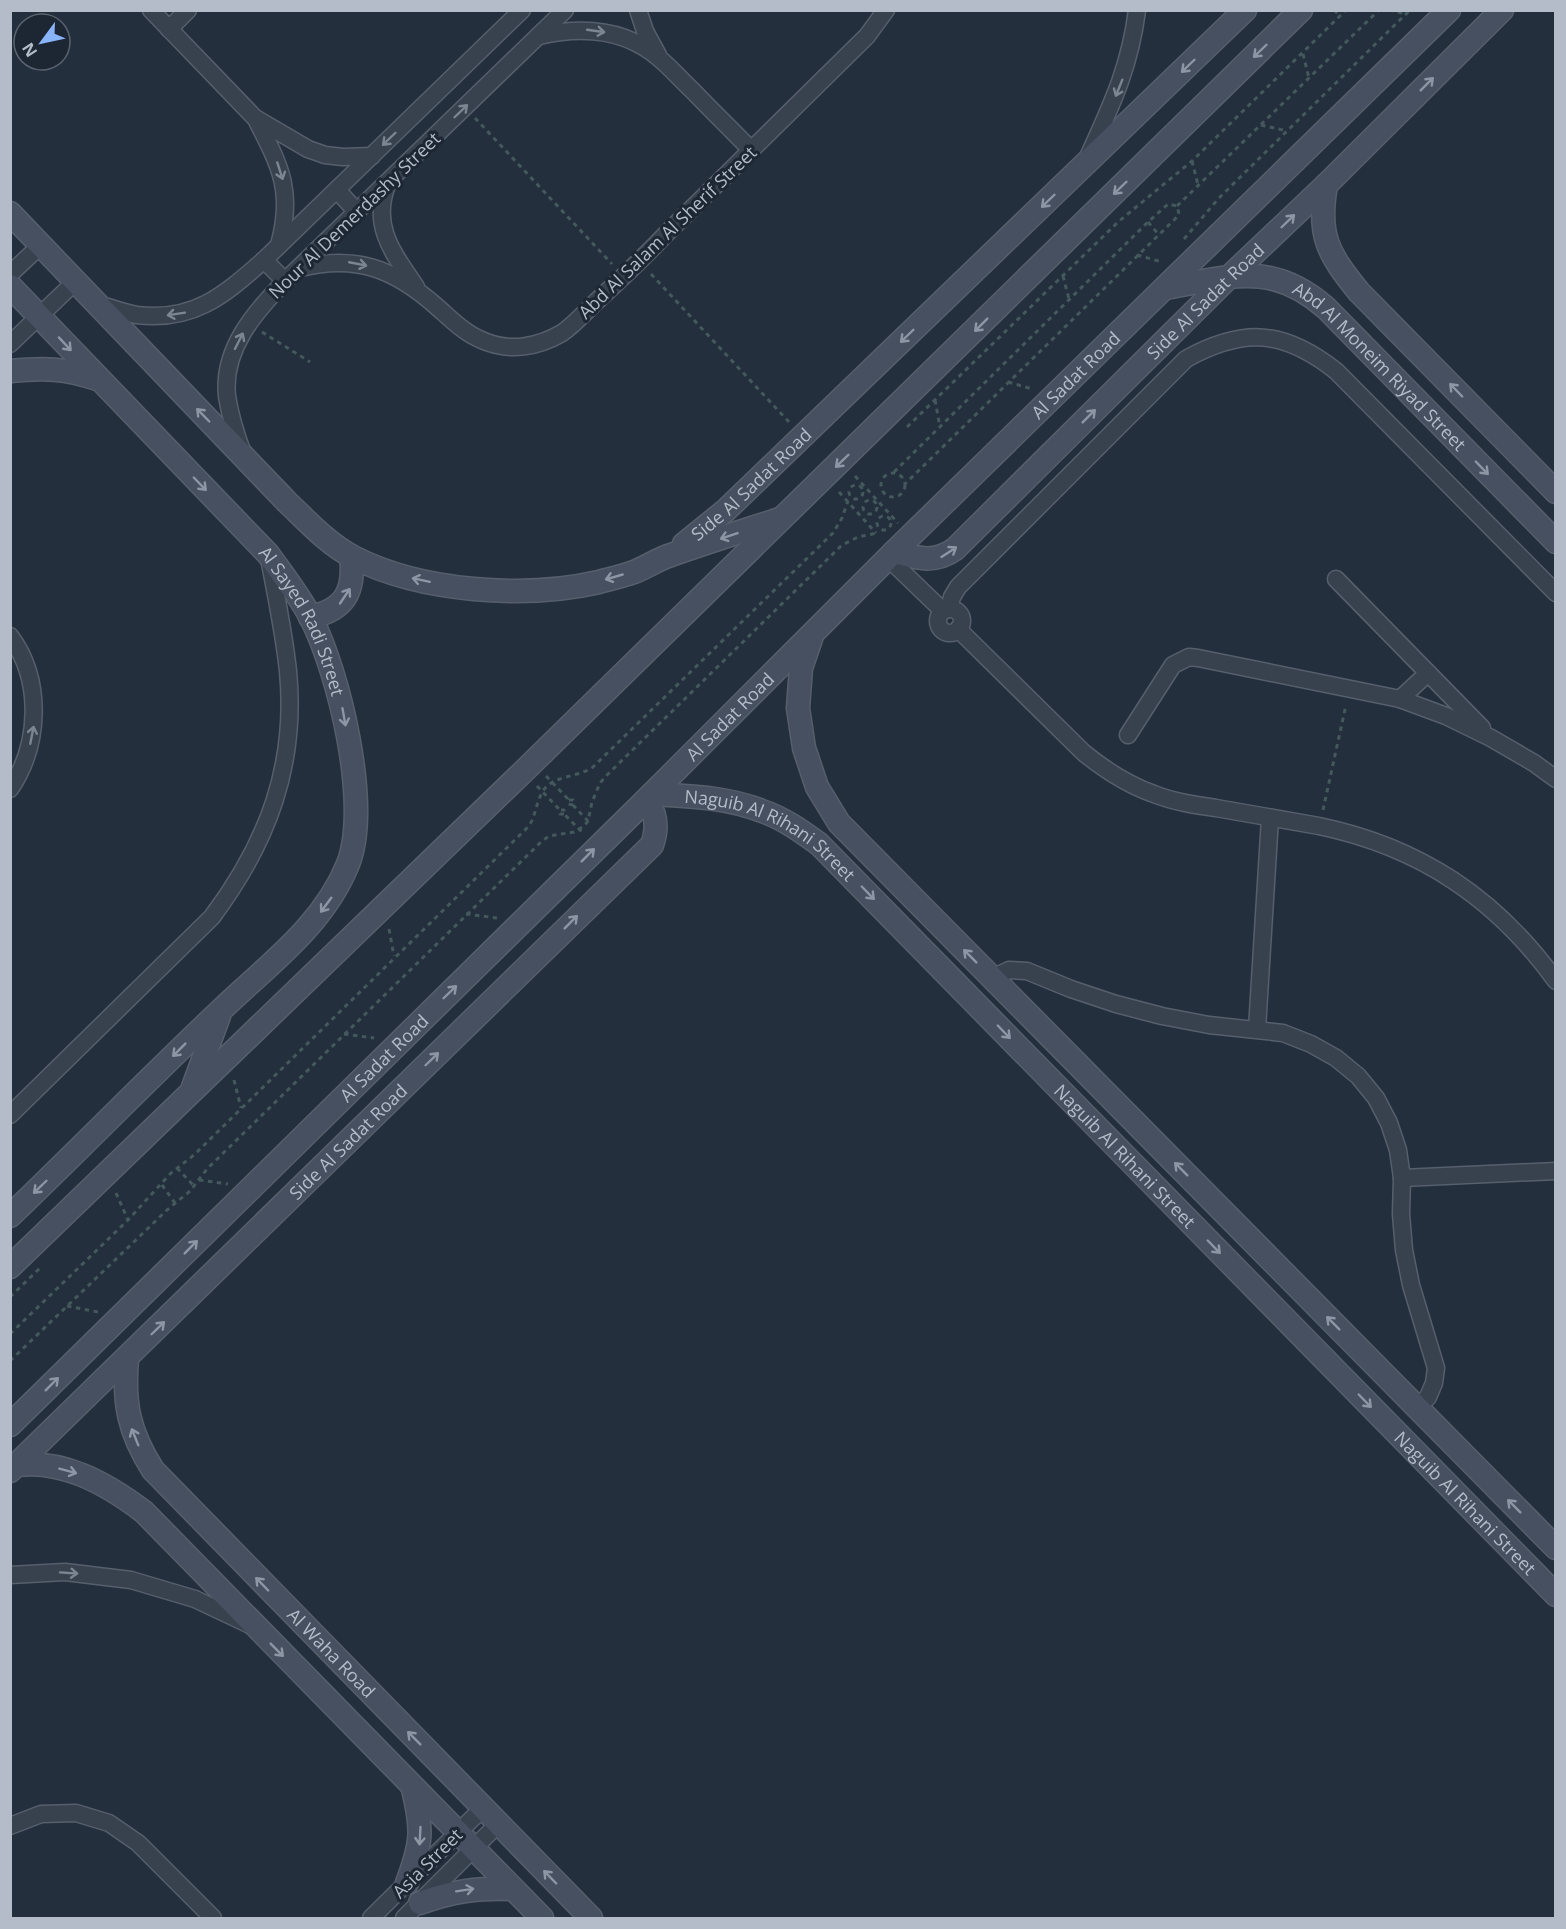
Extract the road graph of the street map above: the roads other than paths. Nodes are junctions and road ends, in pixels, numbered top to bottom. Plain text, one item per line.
1 (151, 10) edge
2 (188, 10) edge
3 (522, 10) edge
4 (565, 10) edge
5 (638, 10) edge
6 (886, 10) edge
7 (1137, 10) edge
8 (1301, 10) edge
9 (1434, 10) edge
10 (1449, 10) edge
11 (1502, 10) edge
12 (1244, 11) edge
13 (169, 29) junction
14 (1426, 33) junction
15 (538, 36) junction
16 (659, 58) junction
17 (255, 118) junction
18 (751, 150) junction
19 (372, 156) junction
20 (1083, 168) junction
21 (388, 182) junction
22 (1326, 185) junction
23 (337, 190) junction
24 (357, 212) junction
25 (10, 213) edge
26 (41, 244) junction
27 (278, 246) junction
28 (264, 260) junction
29 (300, 268) junction
30 (10, 274) edge
31 (1228, 278) junction
32 (76, 281) junction
33 (285, 281) junction
34 (10, 286) edge
35 (1165, 288) junction
36 (418, 291) junction
37 (1359, 292) junction
38 (95, 303) junction
39 (39, 316) junction
40 (1334, 317) junction
41 (10, 344) edge
42 (10, 371) edge
43 (99, 380) junction
44 (244, 458) junction
45 (1556, 492) edge
46 (784, 517) junction
47 (1556, 542) edge
48 (888, 550) junction
49 (268, 554) junction
50 (351, 556) junction
51 (668, 556) junction
52 (1336, 579) dead end
53 (1556, 593) edge
54 (946, 610) junction
55 (310, 617) junction
56 (814, 632) junction
57 (10, 636) edge
58 (1428, 673) junction
59 (1400, 699) junction
60 (1128, 735) dead end
61 (1491, 738) junction
62 (1556, 779) edge
63 (10, 789) edge
64 (649, 797) junction
65 (1270, 818) junction
66 (840, 823) junction
67 (819, 844) junction
68 (992, 978) junction
69 (1556, 981) edge
70 (221, 1009) junction
71 (1257, 1029) junction
72 (190, 1093) junction
73 (10, 1115) edge
74 (1556, 1171) edge
75 (1402, 1178) junction
76 (10, 1216) edge
77 (10, 1267) edge
78 (1361, 1352) junction
79 (127, 1359) junction
80 (1339, 1374) junction
81 (1417, 1408) junction
82 (10, 1425) edge
83 (13, 1467) edge
84 (179, 1499) junction
85 (154, 1523) junction
86 (1556, 1548) edge
87 (10, 1575) edge
88 (1556, 1595) edge
89 (256, 1628) junction
90 (413, 1787) junction
91 (491, 1816) junction
92 (10, 1826) edge
93 (466, 1841) junction
94 (407, 1883) junction
95 (513, 1889) junction
96 (412, 1911) edge
97 (213, 1918) edge
98 (371, 1918) edge
99 (542, 1918) edge
100 (591, 1918) edge

1 - 13 street
2 - 13 street
3 -> 19 street, Nour Al Demerdashy Street
4 - 15 street, Nour Al Demerdashy Street
5 - 16 street
6 - 18 street, Abd Al Salam Al Sherif Street
7 -> 20 street
8 -> 46 street
9 - 14 street
10 - 14 street, Al Sadat Road
22 -> 11 street, Side Al Sadat Road
12 -> 20 street, Side Al Sadat Road
13 - 17 street
14 - 35 street, Al Sadat Road
15 -> 16 street
21 -> 15 street, Nour Al Demerdashy Street
16 - 18 street
17 - 19 street
17 -> 27 street
18 - 36 street, Abd Al Salam Al Sherif Street
19 - 23 street, Nour Al Demerdashy Street
20 -> 51 street, Side Al Sadat Road
21 - 24 street, Nour Al Demerdashy Street
21 - 36 street, Abd Al Salam Al Sherif Street
31 -> 22 street, Side Al Sadat Road
22 - 37 street, Abd Al Moneim Riyad Street
23 - 24 street
23 - 27 street, Nour Al Demerdashy Street
24 - 29 street, Nour Al Demerdashy Street
25 - 26 street
26 - 30 street
26 - 32 street
27 - 28 street, Nour Al Demerdashy Street
28 - 33 street
28 -> 38 street, Nour Al Demerdashy Street
29 - 33 street, Nour Al Demerdashy Street
29 -> 36 street, Abd Al Salam Al Sherif Street
31 - 35 street, Abd Al Moneim Riyad Street
31 - 40 street, Abd Al Moneim Riyad Street
48 -> 31 street, Side Al Sadat Road
32 - 38 street
32 - 39 street
44 -> 33 street, Nour Al Demerdashy Street
34 - 39 street, Al Sayed Radi Street
35 - 48 street, Al Sadat Road
37 - 40 street
45 -> 37 street, Abd Al Moneim Riyad Street
44 -> 38 street
39 - 41 street
39 -> 43 street, Al Sayed Radi Street
40 -> 47 street, Abd Al Moneim Riyad Street
42 - 43 street
43 -> 49 street, Al Sayed Radi Street
44 - 50 street
46 -> 51 street
46 - 72 street
48 - 54 street
48 - 56 street, Al Sadat Road
49 - 55 street, Al Sayed Radi Street
49 - 73 street
51 -> 50 street
55 -> 50 street
52 - 58 street
53 - 54 street
54 - 65 street
55 -> 70 street, Al Sayed Radi Street
56 - 64 street, Al Sadat Road
56 - 66 street, Naguib Al Rihani Street
63 -> 57 street
58 - 59 street
58 - 61 street
59 - 60 street
59 - 61 street
61 - 62 street
64 - 67 street, Naguib Al Rihani Street
79 -> 64 street, Side Al Sadat Road
82 -> 64 street, Al Sadat Road
65 - 69 street
65 - 71 street
66 - 67 street
68 -> 66 street, Naguib Al Rihani Street
67 -> 80 street, Naguib Al Rihani Street
68 - 71 street
78 -> 68 street, Naguib Al Rihani Street
70 - 72 street
70 -> 76 street
71 - 75 street
72 - 77 street
74 - 75 street
75 - 81 street
78 - 80 street
78 - 81 street, Naguib Al Rihani Street
79 - 83 street, Side Al Sadat Road
84 -> 79 street, Al Waha Road
80 -> 88 street, Naguib Al Rihani Street
86 -> 81 street, Naguib Al Rihani Street
83 -> 85 street, Al Waha Road
84 - 85 street
91 -> 84 street, Al Waha Road
85 - 89 street, Al Waha Road
87 -> 89 street
89 -> 90 street, Al Waha Road
90 - 93 street, Al Waha Road
90 -> 94 street
91 - 93 street, Asia Street
100 -> 91 street, Al Waha Road
92 - 97 street
93 - 94 street, Asia Street
93 - 95 street, Al Waha Road
93 - 96 street, Asia Street
94 - 98 street, Asia Street
96 -> 95 street
95 - 99 street, Al Waha Road

